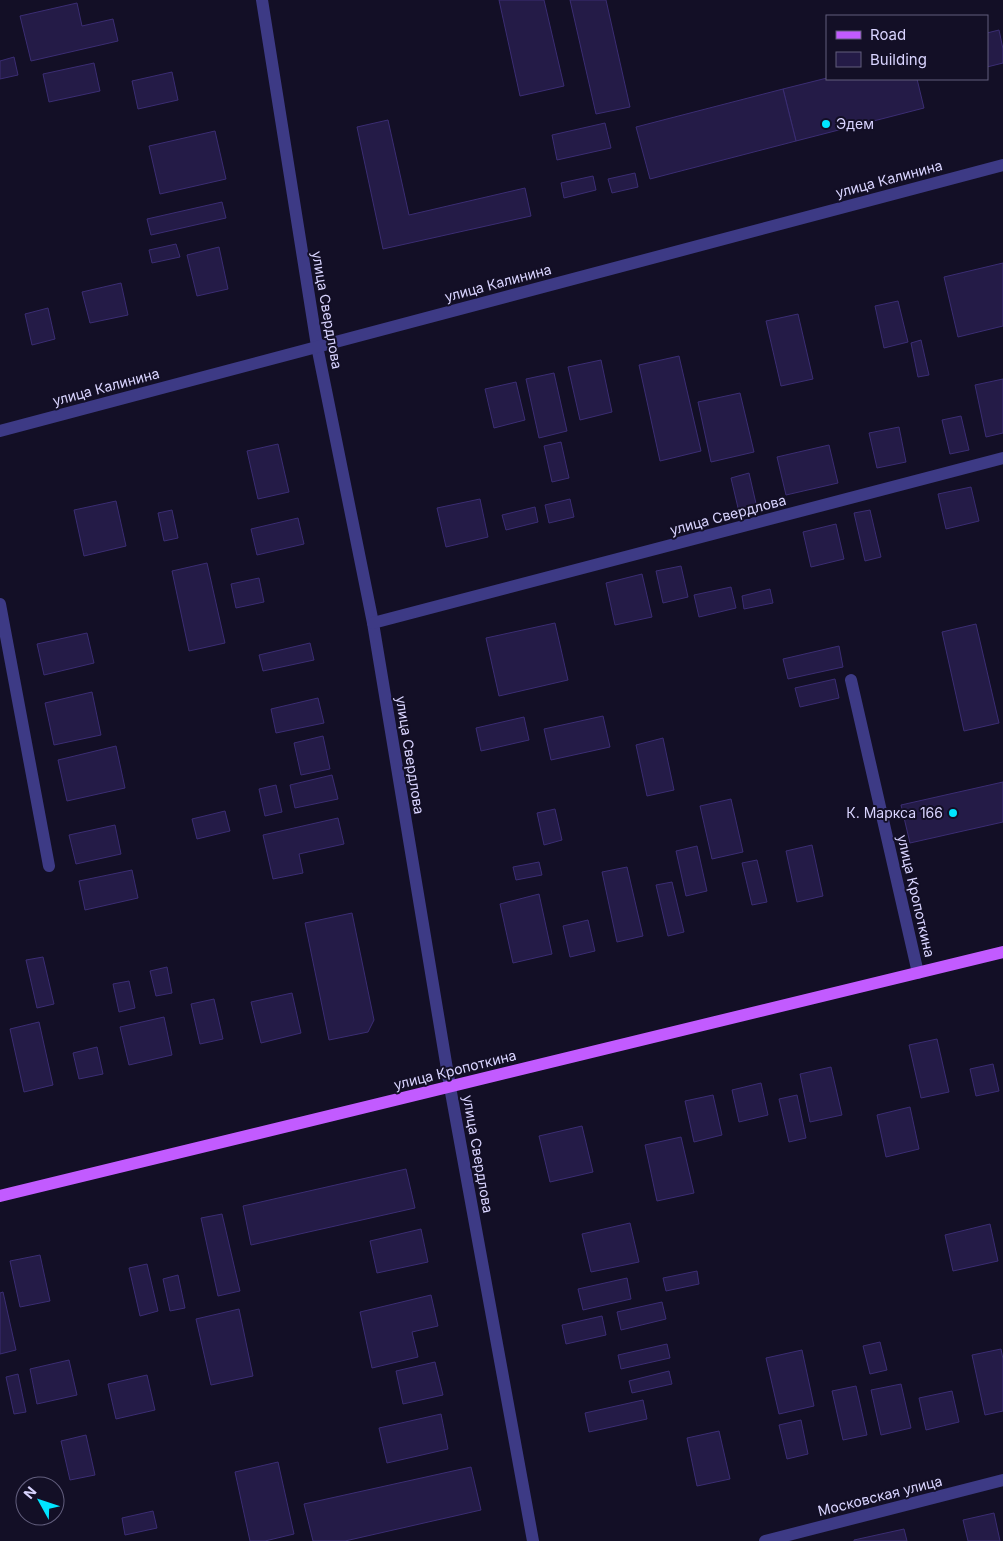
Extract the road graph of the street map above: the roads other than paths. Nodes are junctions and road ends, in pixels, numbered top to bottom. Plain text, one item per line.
1 (262, 0) edge
2 (1003, 164) edge
3 (317, 346) junction
4 (0, 431) edge
5 (1003, 458) edge
6 (0, 604) edge
7 (373, 624) junction
8 (851, 680) dead end
9 (50, 866) dead end
10 (1003, 952) edge
11 (918, 973) junction
12 (450, 1087) junction
13 (0, 1196) edge
14 (1003, 1480) edge
15 (533, 1541) edge
16 (765, 1541) edge

1 - 3 street, улица Свердлова
2 - 3 street, улица Калинина
3 - 4 street, улица Калинина
3 - 7 street, улица Свердлова
5 - 7 street, улица Свердлова
6 - 9 street
7 - 12 street, улица Свердлова
8 - 11 street, улица Кропоткина
10 - 11 main road, улица Кропоткина
11 - 12 main road, улица Кропоткина
12 - 13 main road, улица Кропоткина
12 - 15 street, улица Свердлова
14 - 16 street, Московская улица

